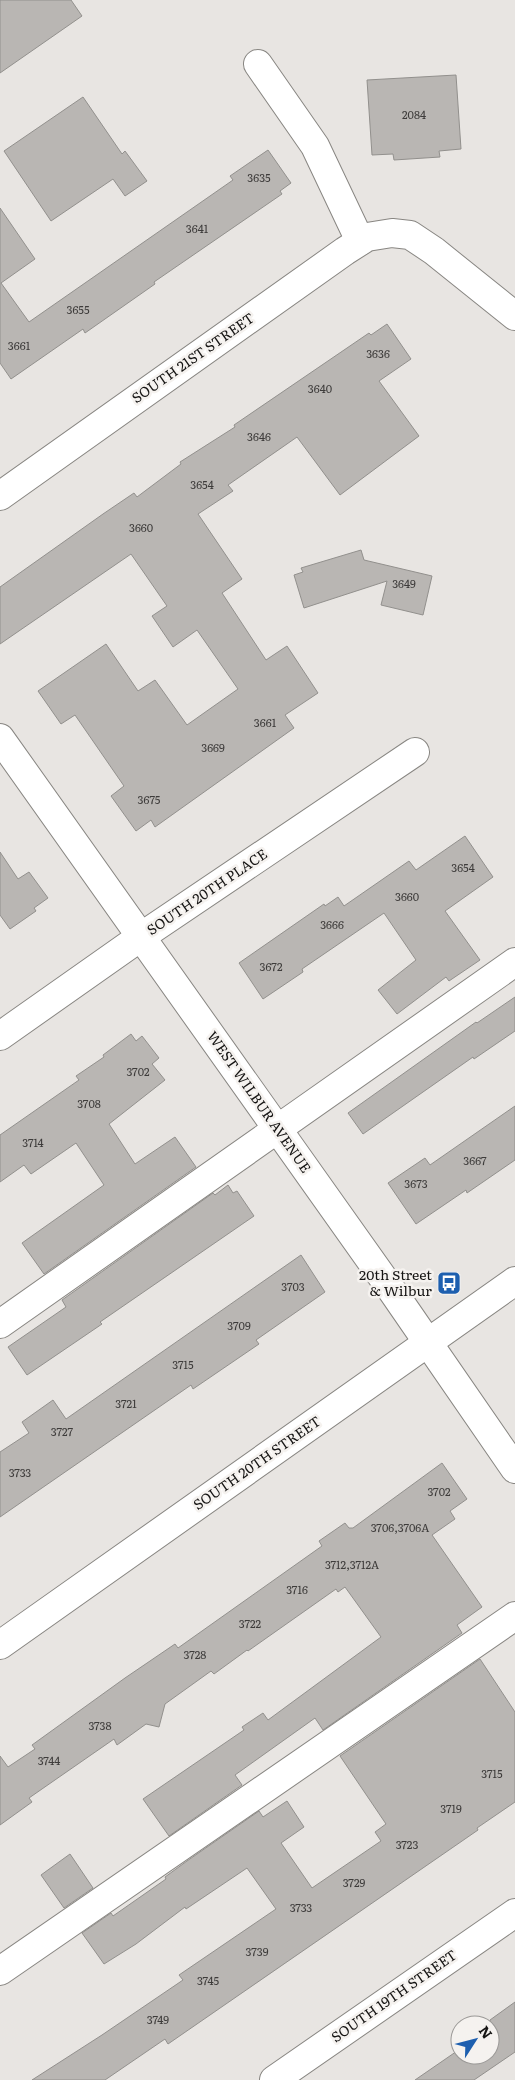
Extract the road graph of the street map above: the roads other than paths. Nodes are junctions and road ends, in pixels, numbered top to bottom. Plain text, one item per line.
1 (258, 64) dead end
2 (360, 241) junction
3 (515, 316) edge
4 (0, 496) edge
5 (0, 738) edge
6 (415, 752) dead end
7 (142, 936) junction
8 (515, 962) edge
9 (0, 1036) edge
10 (279, 1130) junction
11 (515, 1281) edge
12 (0, 1324) edge
13 (428, 1342) junction
14 (515, 1468) edge
15 (515, 1616) edge
16 (0, 1645) edge
17 (515, 1913) edge
18 (0, 1971) edge
19 (274, 2080) edge

1 - 2 street
2 - 3 street, SOUTH 21ST STREET
2 - 4 street, SOUTH 21ST STREET
5 - 7 street, WEST WILBUR AVENUE
6 - 7 street, SOUTH 20TH PLACE
7 - 9 street, SOUTH 20TH PLACE
7 - 10 street, WEST WILBUR AVENUE
8 - 10 street
10 - 12 street
10 - 13 street, WEST WILBUR AVENUE
11 - 13 street, SOUTH 20TH STREET
13 - 14 street, WEST WILBUR AVENUE
13 - 16 street, SOUTH 20TH STREET
15 - 18 street
17 - 19 street, SOUTH 19TH STREET

